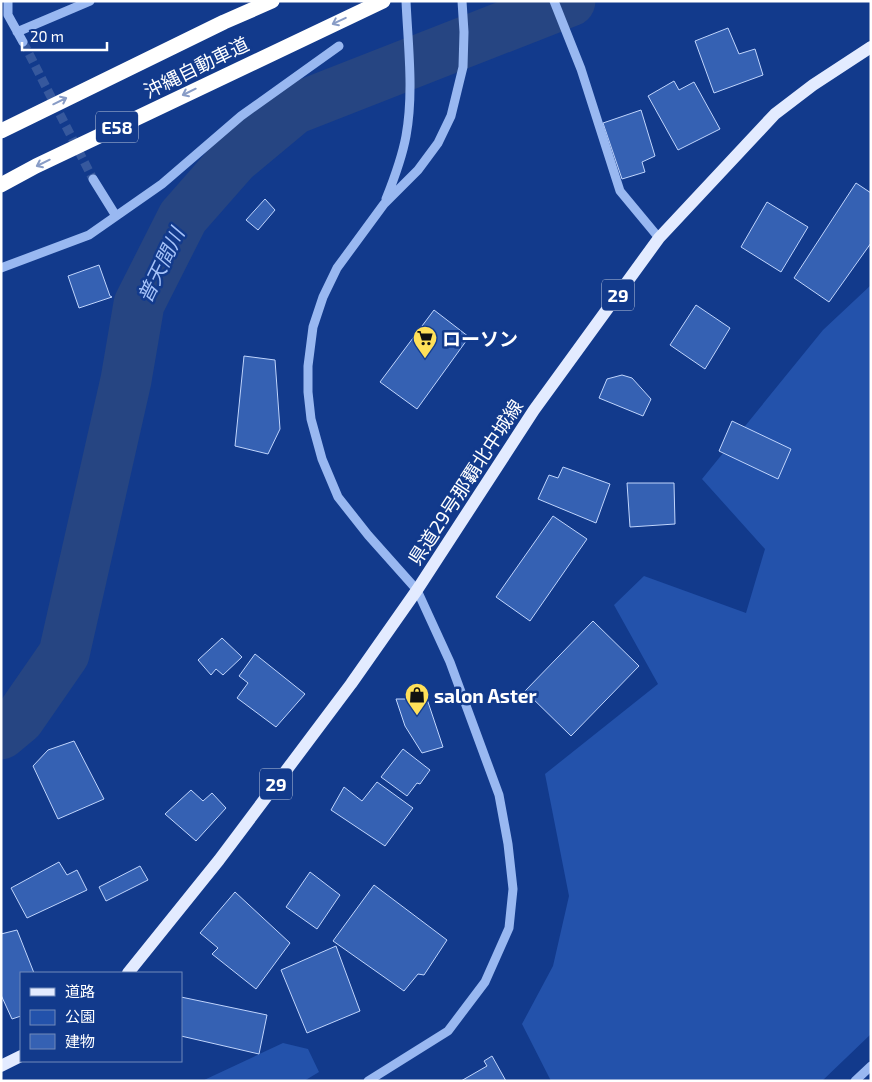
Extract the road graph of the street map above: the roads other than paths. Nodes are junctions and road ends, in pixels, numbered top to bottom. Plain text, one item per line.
1 (8, 1) edge
2 (90, 1) edge
3 (272, 1) edge
4 (383, 1) edge
5 (406, 1) edge
6 (462, 1) edge
7 (554, 1) edge
8 (5, 18) edge
9 (17, 32) junction
10 (23, 42) tunnel mouth
11 (339, 46) dead end
12 (871, 47) edge
13 (1, 131) edge
14 (92, 180) tunnel mouth
15 (1, 185) edge
16 (384, 204) junction
17 (116, 216) junction
18 (659, 238) junction
19 (1, 268) edge
20 (417, 590) junction
21 (129, 972) edge
22 (20, 1056) edge
23 (1, 1066) edge
24 (871, 1066) edge
25 (368, 1081) edge
26 (855, 1081) edge

1 - 8 street
2 - 9 street
13 -> 3 highway, 沖縄自動車道 / E58
4 -> 15 highway, 沖縄自動車道 / E58
5 - 16 street
6 - 16 street
7 - 18 street
8 - 9 street
9 - 10 street
11 - 17 street
12 - 18 main road, 県道29号那覇北中城線 / 29
14 - 17 street
16 - 20 street
17 - 19 street
18 - 20 main road, 県道29号那覇北中城線 / 29
20 - 21 main road, 県道29号那覇北中城線 / 29
20 - 25 street
22 - 23 main road
24 - 26 street

